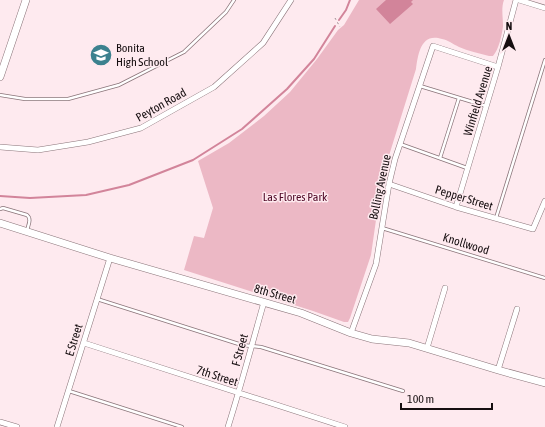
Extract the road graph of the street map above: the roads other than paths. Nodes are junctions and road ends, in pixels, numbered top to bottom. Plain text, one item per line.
1 (26, 0) edge
2 (234, 0) edge
3 (290, 0) edge
4 (517, 0) edge
5 (545, 8) edge
6 (3, 55) edge
7 (545, 60) edge
8 (498, 67) junction
9 (0, 77) edge
10 (420, 85) junction
11 (0, 95) edge
12 (459, 98) junction
13 (487, 106) junction
14 (400, 144) junction
15 (0, 148) edge
16 (440, 158) junction
17 (468, 168) junction
18 (389, 184) junction
19 (545, 201) edge
20 (456, 207) junction
21 (0, 208) edge
22 (496, 218) junction
23 (0, 223) edge
24 (382, 227) junction
25 (27, 231) junction
26 (110, 258) junction
27 (545, 278) edge
28 (445, 288) dead end
29 (97, 299) junction
30 (264, 302) junction
31 (517, 309) dead end
32 (351, 333) junction
33 (84, 343) junction
34 (251, 346) junction
35 (427, 348) junction
36 (498, 370) junction
37 (545, 383) edge
38 (68, 390) junction
39 (403, 391) dead end
40 (239, 393) junction
41 (0, 422) edge
42 (17, 427) edge
43 (57, 427) edge
44 (182, 427) edge
45 (228, 427) edge
46 (345, 427) edge

1 - 6 street
2 - 11 lane
3 - 15 street, Peyton Road
4 - 5 street
4 - 8 street, Winfield Avenue
6 - 9 street
7 - 22 lane
8 - 10 street, Bolling Avenue
8 - 13 street, Winfield Avenue
10 - 12 lane
10 - 14 street, Bolling Avenue
12 - 13 lane
12 - 16 lane
13 - 17 street, Winfield Avenue
14 - 16 lane
14 - 18 street, Bolling Avenue
16 - 17 lane
17 - 20 street, Winfield Avenue
18 - 20 street, Pepper Street
18 - 24 street, Bolling Avenue
19 - 22 street, Pepper Street
20 - 22 street, Pepper Street
21 - 25 lane
23 - 25 street, 8th Street
24 - 27 lane, Knollwood
24 - 32 street, Bolling Avenue
25 - 26 street, 8th Street
26 - 29 street, E Street
26 - 30 street, 8th Street
28 - 35 street
29 - 33 street, E Street
29 - 34 lane
30 - 32 street, 8th Street
30 - 34 street, F Street
31 - 36 street
32 - 35 street, 8th Street
33 - 38 street, E Street
33 - 40 street, 7th Street
34 - 39 lane
34 - 40 street, F Street
35 - 36 street, 8th Street
36 - 37 street, 8th Street
38 - 43 street, E Street
38 - 44 lane
40 - 45 street, F Street
40 - 46 street, 7th Street
41 - 42 street

